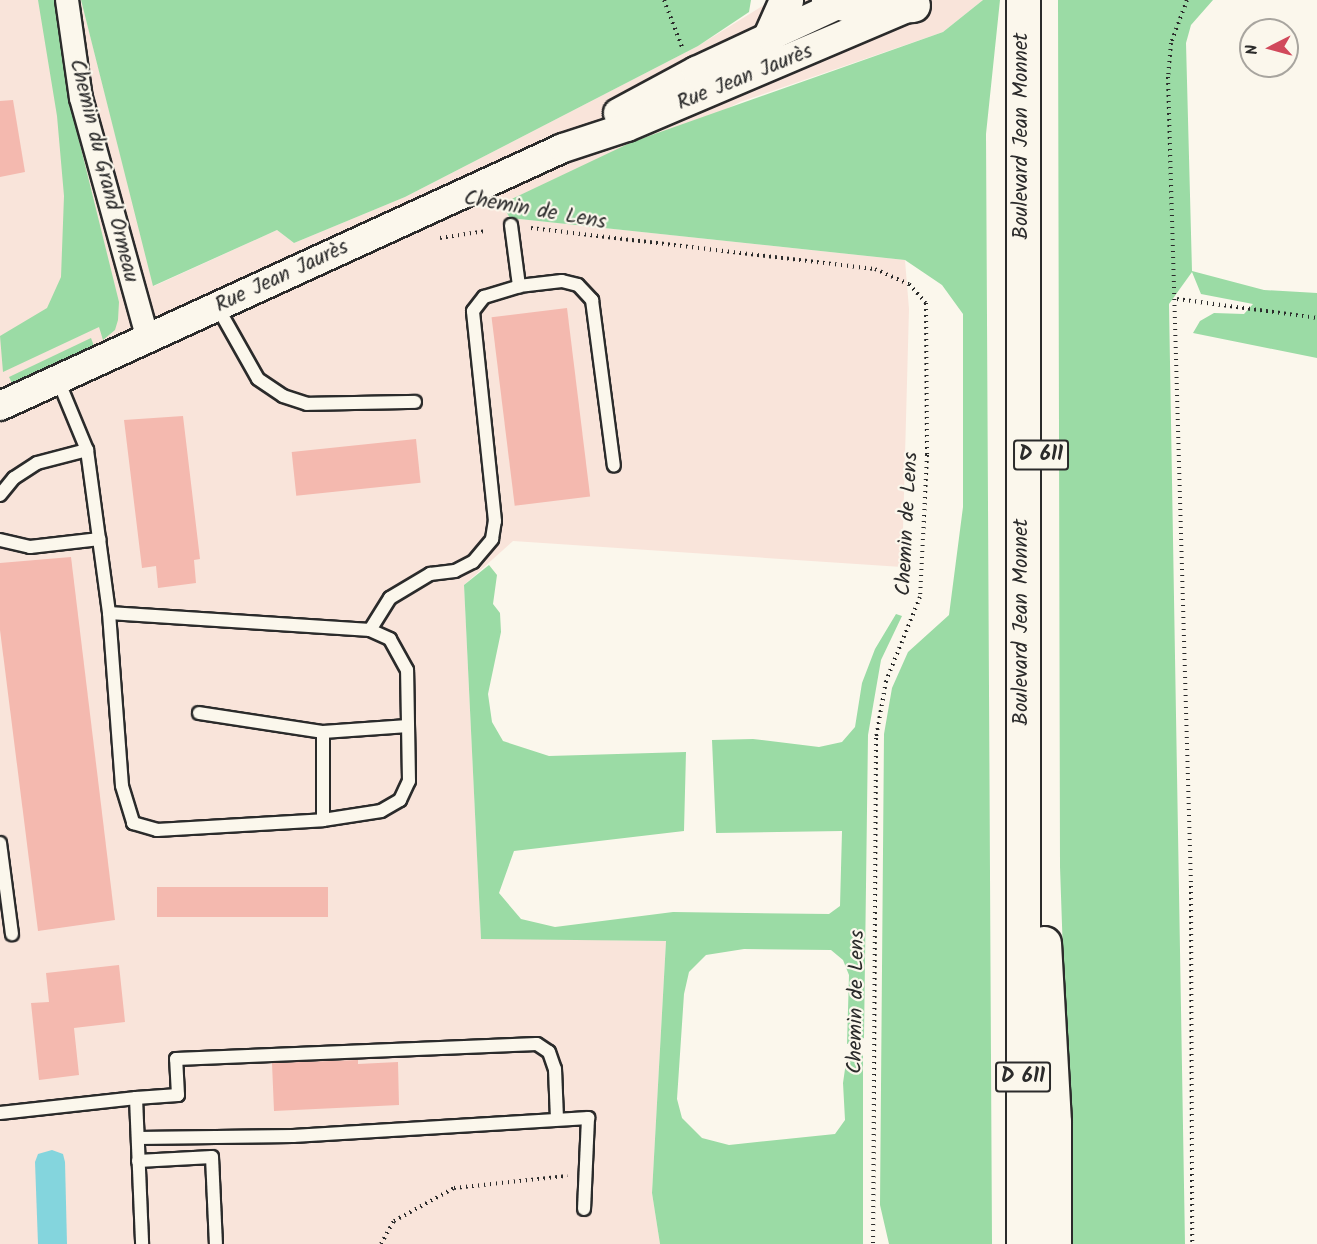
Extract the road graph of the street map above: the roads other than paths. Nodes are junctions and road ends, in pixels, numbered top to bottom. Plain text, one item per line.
1 (67, 0) edge
2 (786, 0) edge
3 (1023, 0) edge
4 (1042, 0) edge
5 (838, 1) edge
6 (918, 2) edge
7 (771, 34) junction
8 (563, 148) junction
9 (511, 225) road end
10 (519, 286) junction
11 (218, 308) junction
12 (148, 340) junction
13 (58, 380) junction
14 (415, 402) dead end
15 (0, 406) edge
16 (87, 450) junction
17 (614, 466) dead end
18 (0, 495) edge
19 (100, 539) junction
20 (0, 540) edge
21 (110, 613) junction
22 (370, 630) junction
23 (199, 712) dead end
24 (408, 726) junction
25 (323, 732) junction
26 (323, 820) junction
27 (0, 843) edge
28 (1042, 911) junction
29 (12, 934) dead end
30 (136, 1098) junction
31 (0, 1113) edge
32 (557, 1119) junction
33 (138, 1138) junction
34 (138, 1161) junction
35 (584, 1209) dead end
36 (142, 1244) edge
37 (216, 1244) edge
38 (1023, 1244) edge
39 (1041, 1244) edge
40 (1054, 1244) edge

1 - 12 street, Chemin du Grand Ormeau
2 - 7 main road
3 - 38 main road, Boulevard Jean Monnet / D 611
4 - 28 main road, Boulevard Jean Monnet / D 611
5 - 6 main road
5 - 7 street, Rue Jean Jaurès
6 - 8 street, Rue Jean Jaurès
7 - 8 street, Rue Jean Jaurès
8 - 11 street, Rue Jean Jaurès
9 - 10 lane
10 - 17 lane
10 - 22 lane
11 - 12 street, Rue Jean Jaurès
11 - 14 lane
12 - 13 street, Rue Jean Jaurès
13 - 15 street, Rue Jean Jaurès
13 - 16 lane
16 - 18 lane
16 - 19 lane
19 - 20 lane
19 - 21 lane
21 - 22 lane
21 - 26 lane
22 - 24 lane
23 - 25 lane
24 - 25 lane
24 - 26 lane
25 - 26 lane
27 - 29 lane
28 - 39 main road, Boulevard Jean Monnet / D 611
28 - 40 main road
30 - 31 lane
30 - 32 lane
30 - 33 lane
32 - 33 lane
32 - 35 lane
33 - 34 lane
34 - 36 lane
34 - 37 lane

